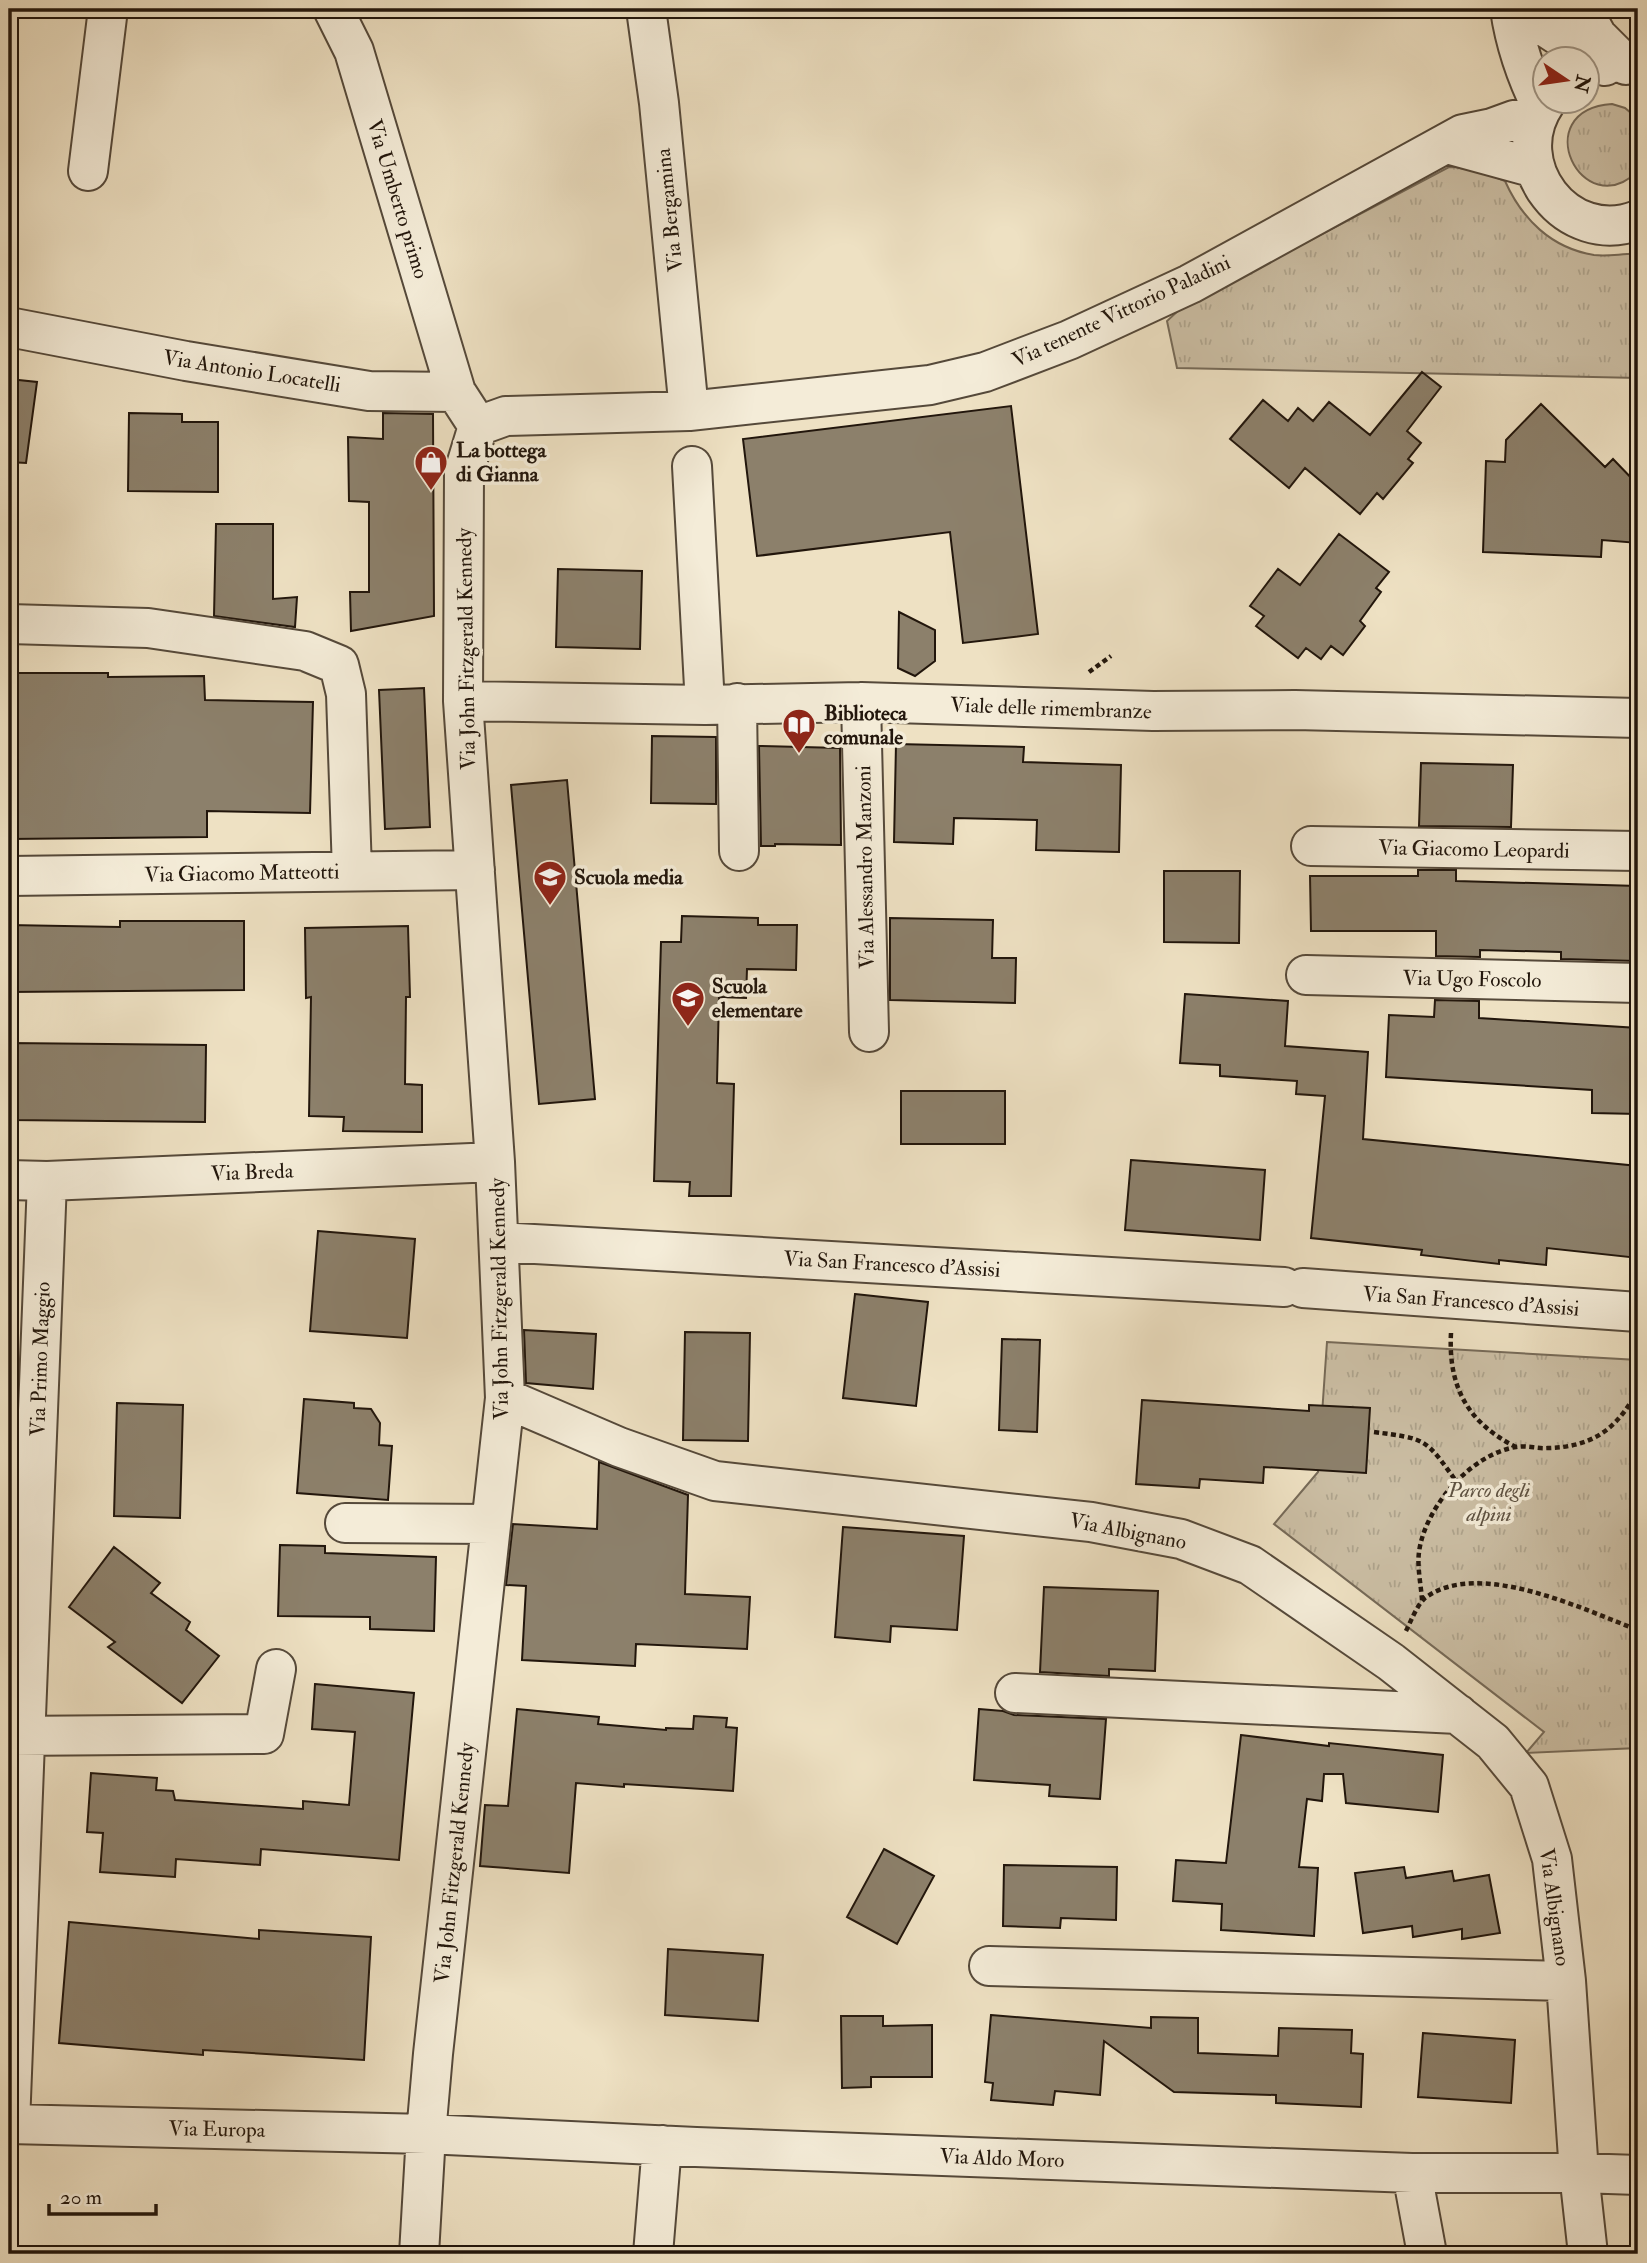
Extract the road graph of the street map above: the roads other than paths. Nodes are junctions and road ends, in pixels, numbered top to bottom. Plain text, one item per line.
1 (108, 9) edge
2 (333, 9) edge
3 (646, 9) edge
4 (1510, 9) edge
5 (1518, 9) edge
6 (1583, 9) edge
7 (1615, 69) edge
8 (1532, 86) edge
9 (1532, 113) edge
10 (1540, 116) edge
11 (1447, 144) junction
12 (1535, 168) junction
13 (88, 171) dead end
14 (1636, 223) edge
15 (9, 327) edge
16 (456, 392) junction
17 (689, 411) junction
18 (478, 426) junction
19 (692, 466) dead end
20 (9, 624) edge
21 (463, 701) junction
22 (861, 702) junction
23 (721, 704) junction
24 (1638, 718) edge
25 (1311, 846) dead end
26 (739, 851) dead end
27 (1638, 851) edge
28 (475, 870) junction
29 (352, 871) junction
30 (9, 876) edge
31 (1306, 975) dead end
32 (1638, 983) edge
33 (869, 1032) dead end
34 (495, 1162) junction
35 (9, 1180) edge
36 (47, 1181) junction
37 (500, 1242) junction
38 (1638, 1312) edge
39 (505, 1398) junction
40 (345, 1523) dead end
41 (491, 1524) junction
42 (20, 1599) edge
43 (276, 1669) dead end
44 (1015, 1693) dead end
45 (1458, 1714) junction
46 (17, 1736) edge
47 (13, 1913) edge
48 (989, 1966) dead end
49 (1566, 1981) junction
50 (9, 2124) edge
51 (426, 2134) junction
52 (662, 2145) junction
53 (1412, 2173) junction
54 (1579, 2173) junction
55 (1638, 2175) edge
56 (419, 2254) edge
57 (653, 2254) edge
58 (1427, 2254) edge
59 (1588, 2254) edge

1 - 13 street
2 - 16 street, Via Umberto primo
3 - 17 street, Via Bergamina
4 - 8 street
5 - 7 street
6 - 7 street
9 - 11 street, Via tenente Vittorio Paladini
10 - 12 street
11 - 12 street
11 - 17 street, Via tenente Vittorio Paladini
12 - 14 street
15 - 16 street, Via Antonio Locatelli
16 - 18 street
17 - 18 street, Via tenente Vittorio Paladini
18 - 21 street, Via John Fitzgerald Kennedy
19 - 23 street
20 - 29 street
21 - 23 street, Viale delle rimembranze
21 - 28 street, Via John Fitzgerald Kennedy
22 - 23 street, Viale delle rimembranze
22 - 24 street, Viale delle rimembranze
22 - 33 street, Via Alessandro Manzoni
23 - 26 street
25 - 27 street, Via Giacomo Leopardi
28 - 29 street, Via Giacomo Matteotti
28 - 34 street, Via John Fitzgerald Kennedy
29 - 30 street, Via Giacomo Matteotti
31 - 32 street, Via Ugo Foscolo
34 - 36 street, Via Breda
34 - 37 street, Via John Fitzgerald Kennedy
35 - 36 street, Via Breda
36 - 42 street, Via Primo Maggio
37 - 38 street, Via San Francesco d'Assisi
37 - 39 street, Via John Fitzgerald Kennedy
39 - 41 street, Via John Fitzgerald Kennedy
39 - 45 street, Via Albignano
40 - 41 street
41 - 51 street, Via John Fitzgerald Kennedy
42 - 46 street, Via Primo Maggio
43 - 46 street
44 - 45 street
45 - 49 street, Via Albignano
46 - 47 street, Via Primo Maggio
47 - 50 street, Via Primo Maggio
48 - 49 street, Via Albignano
49 - 54 street, Via Albignano
50 - 51 street, Via Europa
51 - 52 street, Via Aldo Moro
51 - 56 street, Via John Fitzgerald Kennedy
52 - 53 street, Via Aldo Moro
52 - 57 street
53 - 54 street, Via Aldo Moro
53 - 58 street
54 - 55 street, Via Aldo Moro
54 - 59 street, Via Albignano

